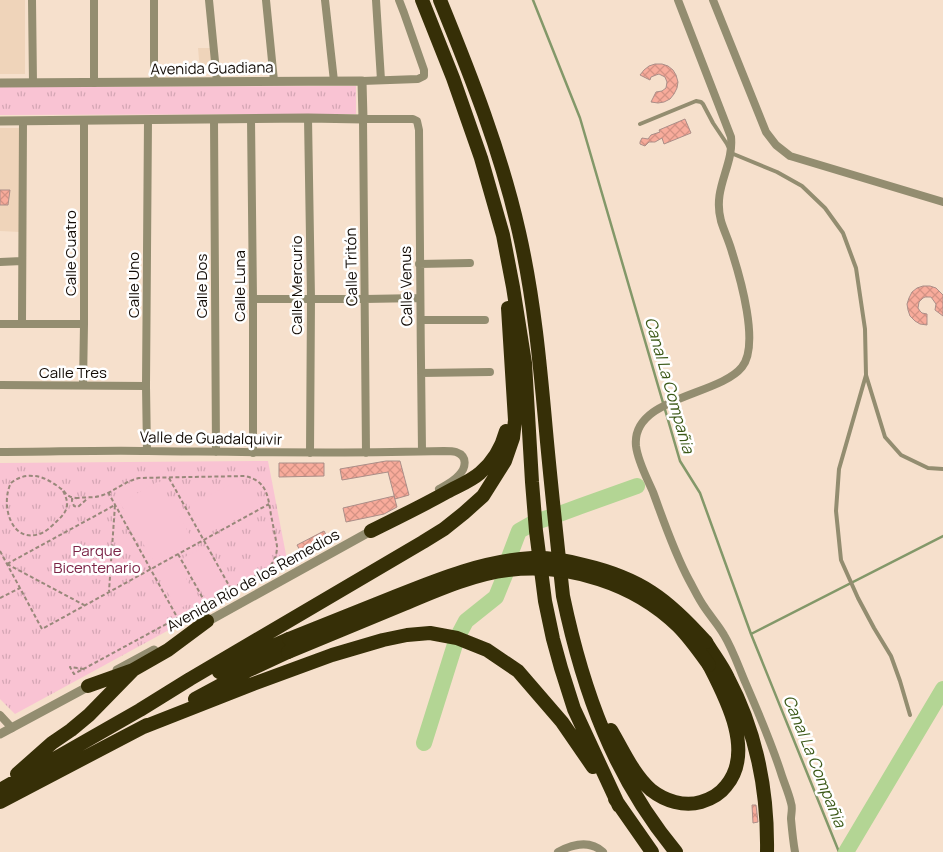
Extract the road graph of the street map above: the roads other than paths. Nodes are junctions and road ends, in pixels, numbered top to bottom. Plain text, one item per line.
1 (32, 0) edge
2 (94, 0) edge
3 (154, 0) edge
4 (209, 0) edge
5 (266, 0) edge
6 (325, 0) edge
7 (376, 0) edge
8 (398, 0) edge
9 (422, 0) edge
10 (440, 0) edge
11 (678, 0) edge
12 (713, 0) edge
13 (362, 80) junction
14 (381, 80) junction
15 (274, 81) junction
16 (334, 81) junction
17 (154, 82) junction
18 (217, 82) junction
19 (0, 83) edge
20 (32, 83) junction
21 (94, 84) junction
22 (308, 118) junction
23 (251, 119) junction
24 (363, 119) junction
25 (84, 120) junction
26 (148, 120) junction
27 (214, 120) junction
28 (0, 121) edge
29 (22, 121) junction
30 (640, 124) dead end
31 (731, 153) junction
32 (943, 202) edge
33 (503, 235) junction
34 (22, 261) junction
35 (0, 262) edge
36 (470, 263) dead end
37 (419, 264) junction
38 (311, 298) junction
39 (420, 298) junction
40 (253, 299) junction
41 (365, 299) junction
42 (421, 320) junction
43 (485, 320) dead end
44 (0, 324) edge
45 (22, 324) junction
46 (84, 324) junction
47 (490, 372) dead end
48 (421, 373) junction
49 (866, 374) junction
50 (0, 385) edge
51 (83, 385) junction
52 (146, 386) junction
53 (515, 404) junction
54 (147, 451) junction
55 (0, 452) edge
56 (216, 452) junction
57 (422, 452) junction
58 (252, 453) junction
59 (310, 453) junction
60 (366, 453) junction
61 (943, 470) edge
62 (371, 530) junction
63 (207, 622) junction
64 (288, 646) junction
65 (133, 670) junction
66 (88, 686) junction
67 (590, 696) junction
68 (140, 710) junction
69 (0, 715) edge
70 (910, 715) dead end
71 (12, 728) junction
72 (141, 728) junction
73 (0, 734) edge
74 (0, 794) edge
75 (619, 806) junction
76 (558, 852) edge
77 (603, 852) edge
78 (652, 852) edge
79 (676, 852) edge
80 (766, 852) edge
81 (795, 852) edge

1 - 20 street
2 - 21 street
3 - 17 street
4 - 18 street
5 - 15 street
6 - 16 street
7 - 14 street
8 - 14 street, Avenida Guadiana
9 - 33 highway
10 - 67 highway
11 - 31 street
12 - 32 street
13 - 14 street, Avenida Guadiana
13 - 16 street, Avenida Guadiana
13 - 24 street, Calle Tritón
15 - 16 street, Avenida Guadiana
15 - 18 street, Avenida Guadiana
17 - 18 street, Avenida Guadiana
17 - 21 street, Avenida Guadiana
19 - 20 street, Avenida Guadiana
20 - 21 street, Avenida Guadiana
22 - 23 street
22 - 24 street
22 - 38 street, Calle Mercurio
23 - 27 street
23 - 40 street, Calle Luna
24 - 37 street, Calle Venus
24 - 41 street, Calle Tritón
25 - 26 street
25 - 29 street
25 - 46 street, Calle Cuatro
26 - 27 street
26 - 52 street, Calle Uno
27 - 56 street, Calle Dos
28 - 29 street
29 - 34 street
30 - 31 lane
31 - 49 lane
31 - 81 street
33 - 53 highway
33 - 75 highway
34 - 35 street
34 - 45 street
36 - 37 street
37 - 39 street, Calle Venus
38 - 40 street
38 - 41 street
38 - 59 street, Calle Mercurio
39 - 41 street
39 - 42 street, Calle Venus
40 - 58 street, Calle Luna
41 - 60 street, Calle Tritón
42 - 43 street
42 - 48 street, Calle Venus
44 - 45 street
45 - 46 street
46 - 51 street, Calle Cuatro
47 - 48 street
48 - 57 street, Calle Venus
49 - 61 lane
49 - 70 lane
50 - 51 street, Calle Tres
51 - 52 street, Calle Tres
52 - 54 street, Calle Uno
53 - 62 highway
53 - 68 highway
54 - 55 street, Valle de Guadalquivir
54 - 56 street, Valle de Guadalquivir
56 - 58 street, Valle de Guadalquivir
57 - 60 street, Valle de Guadalquivir
57 - 62 street, Avenida Río de los Remedios
58 - 59 street, Valle de Guadalquivir
59 - 60 street, Valle de Guadalquivir
62 - 63 street, Avenida Río de los Remedios
63 - 65 highway
63 - 66 street, Avenida Río de los Remedios
64 - 67 highway, bridge
64 - 68 highway
64 - 72 highway
64 - 80 highway, bridge
65 - 66 highway
65 - 74 highway
66 - 71 street, Avenida Río de los Remedios
67 - 79 highway
68 - 74 highway
69 - 71 street
71 - 73 street, Avenida Río de los Remedios
72 - 74 highway
72 - 75 highway
75 - 78 highway
76 - 77 street

